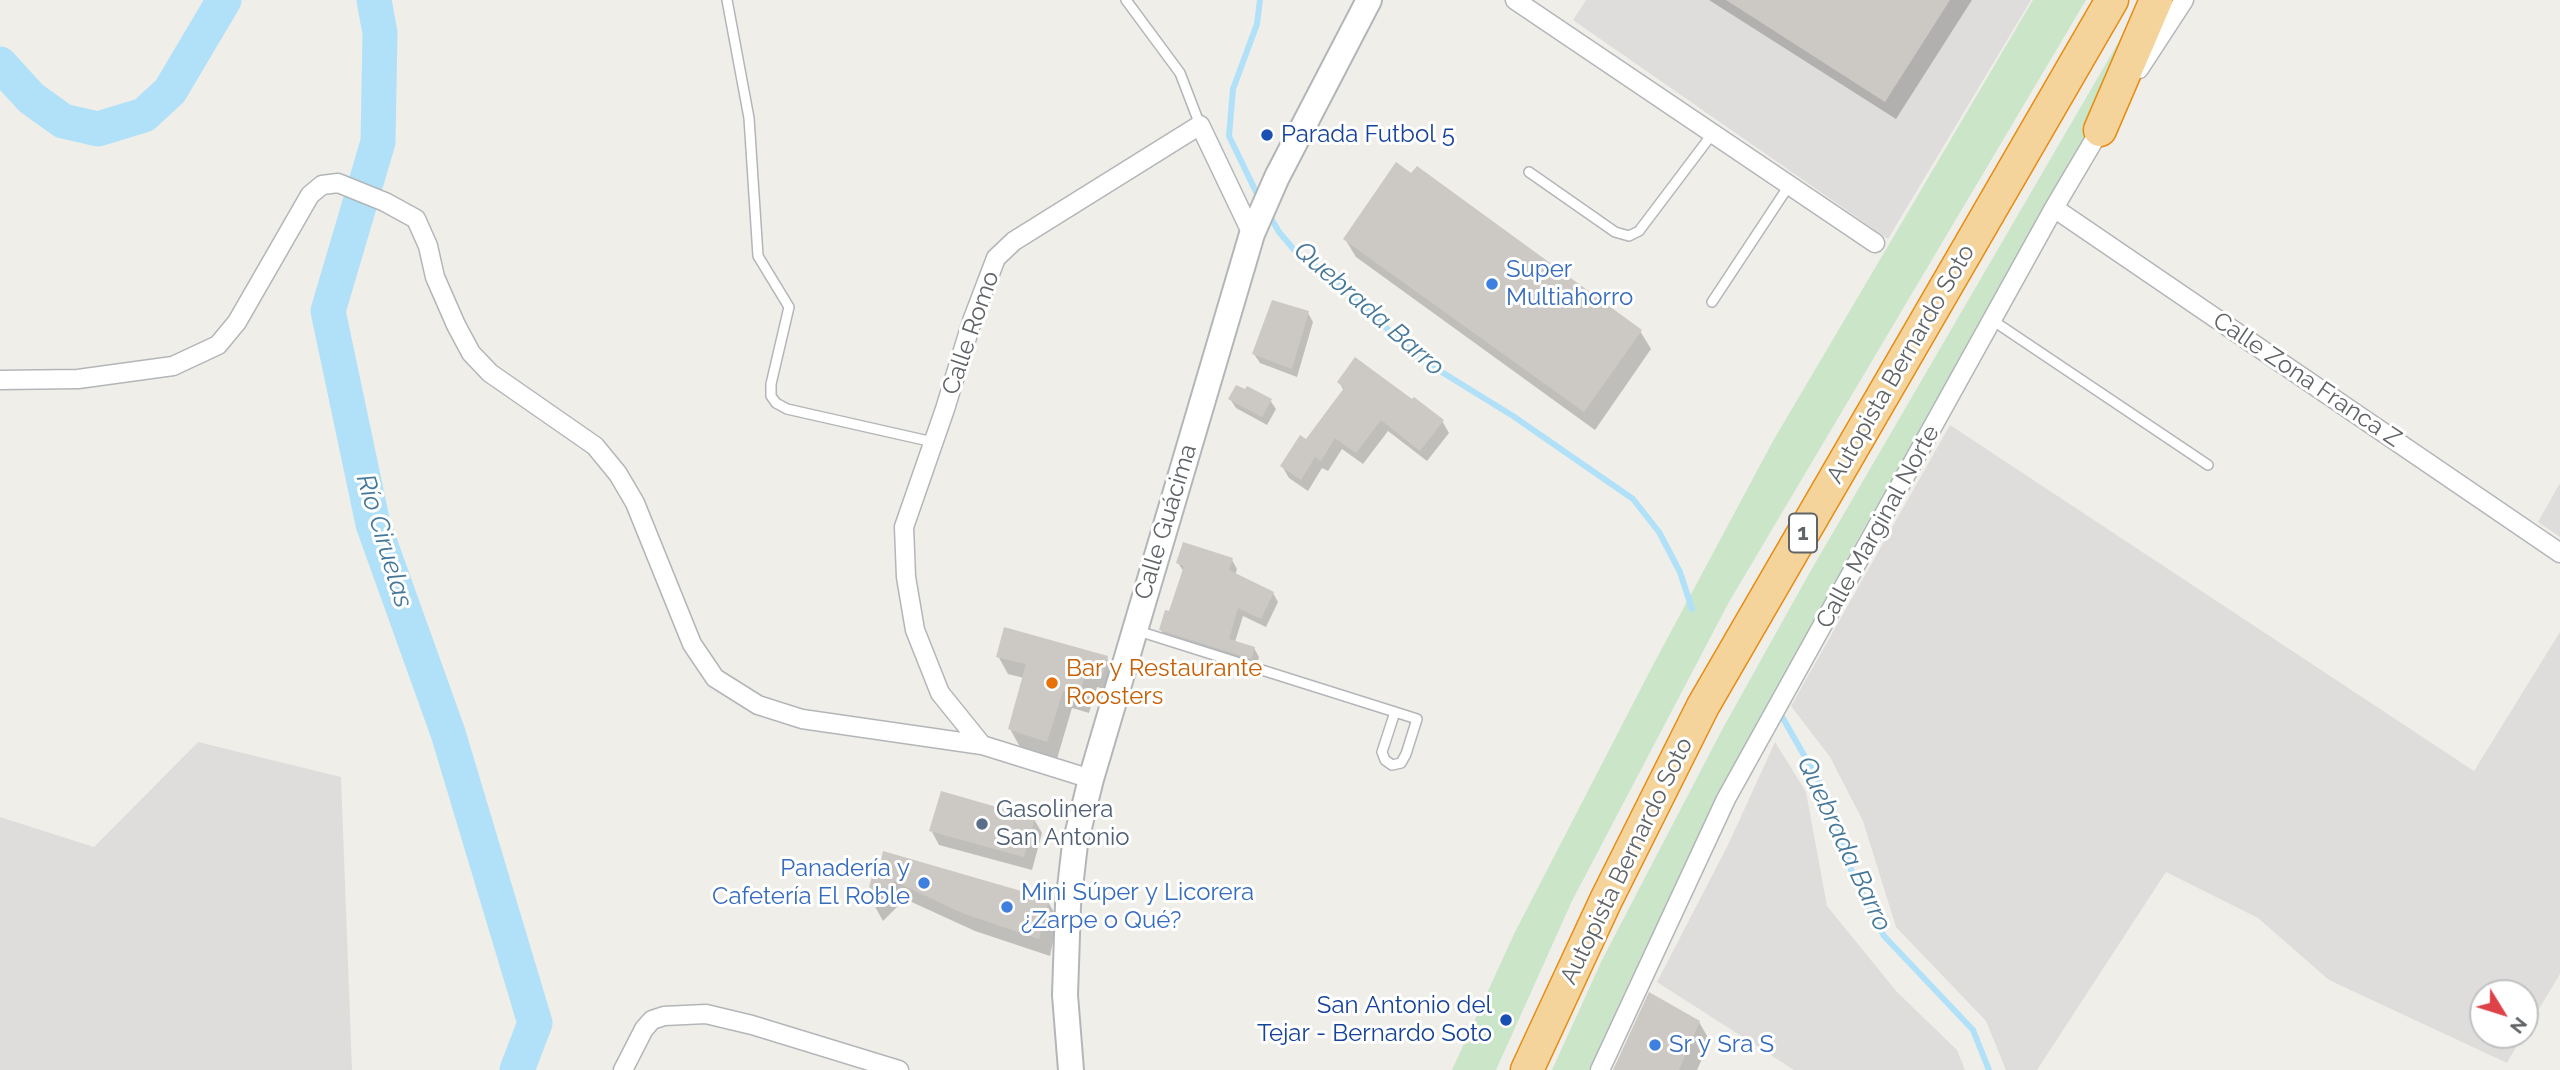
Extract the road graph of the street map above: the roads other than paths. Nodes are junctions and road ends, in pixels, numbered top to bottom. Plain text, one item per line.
1 (727, 0) edge
2 (1126, 0) edge
3 (1369, 0) edge
4 (1515, 0) edge
5 (2112, 0) edge
6 (2156, 0) edge
7 (2184, 0) edge
8 (1200, 125) junction
9 (2100, 130) junction
10 (1713, 133) junction
11 (1530, 172) dead end
12 (1790, 184) junction
13 (2054, 208) junction
14 (1255, 227) junction
15 (1875, 243) dead end
16 (1712, 302) dead end
17 (1992, 320) junction
18 (0, 380) edge
19 (933, 442) junction
20 (2208, 465) dead end
21 (2560, 553) edge
22 (1134, 630) junction
23 (1395, 712) junction
24 (982, 745) junction
25 (1091, 779) junction
26 (623, 1070) edge
27 (899, 1070) edge
28 (1071, 1070) edge
29 (1527, 1070) edge
30 (1600, 1070) edge

1 - 19 lane
2 - 8 lane
3 - 14 main road, Calle Guácima
4 - 10 street
5 - 29 highway, Autopista Bernardo Soto / 1
6 - 9 highway
7 - 9 street, Calle Marginal Norte
8 - 14 street
8 - 19 street, Calle Romo
9 - 13 street, Calle Marginal Norte
10 - 11 lane
10 - 12 street
12 - 15 street
12 - 16 lane
13 - 17 street, Calle Marginal Norte
13 - 21 street, Calle Zona Franca Z
14 - 22 main road, Calle Guácima
17 - 20 lane
17 - 30 street, Calle Marginal Norte
18 - 24 street
19 - 24 street, Calle Romo
22 - 23 lane
22 - 25 main road, Calle Guácima
23 - 23 lane
24 - 25 street
25 - 28 main road, Calle Guácima
26 - 27 street

